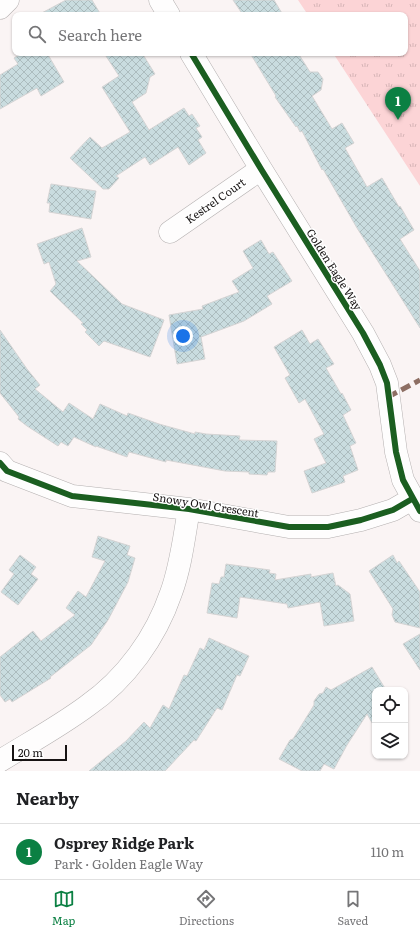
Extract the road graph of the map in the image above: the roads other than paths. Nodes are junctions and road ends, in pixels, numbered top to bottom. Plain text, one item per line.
1 (8, 0) edge
2 (160, 0) edge
3 (0, 8) edge
4 (167, 12) edge
5 (194, 56) edge
6 (261, 169) junction
7 (170, 232) dead end
8 (0, 463) edge
9 (416, 505) edge
10 (189, 509) junction
11 (0, 761) edge

1 - 3 street
2 - 4 street
5 - 6 street, Golden Eagle Way
6 - 7 street, Kestrel Court
6 - 9 street, Golden Eagle Way
8 - 10 street, Snowy Owl Crescent
9 - 10 street, Snowy Owl Crescent
10 - 11 street

